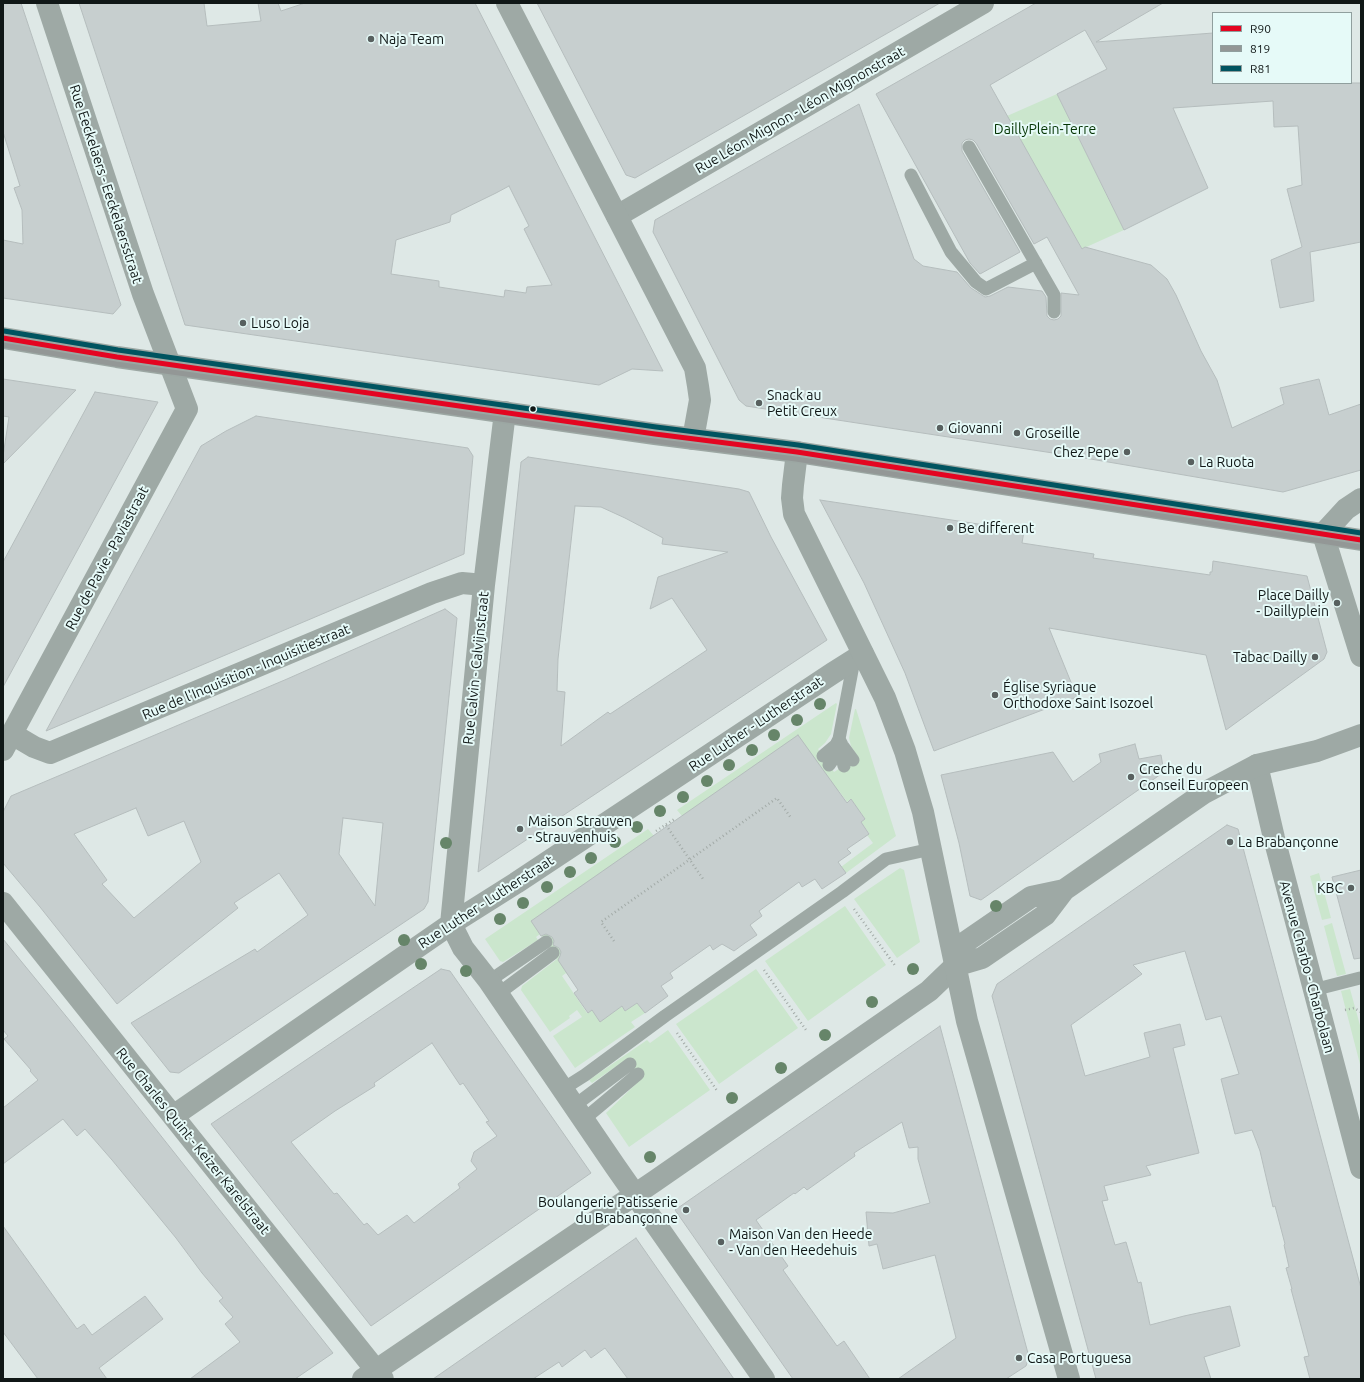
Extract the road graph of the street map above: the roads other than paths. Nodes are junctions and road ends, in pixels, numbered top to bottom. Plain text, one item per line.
1 (47, 3) edge
2 (508, 3) edge
3 (983, 3) edge
4 (969, 147) dead end
5 (912, 175) dead end
6 (617, 216) junction
7 (1036, 263) junction
8 (1054, 312) dead end
9 (3, 338) edge
10 (169, 364) junction
11 (505, 412) junction
12 (693, 439) junction
13 (797, 452) junction
14 (1361, 499) edge
15 (1323, 534) junction
16 (1361, 540) edge
17 (484, 585) junction
18 (1361, 656) edge
19 (859, 657) junction
20 (1361, 735) edge
21 (839, 740) junction
22 (7, 742) edge
23 (826, 760) dead end
24 (849, 763) dead end
25 (1257, 765) junction
26 (931, 849) junction
27 (3, 903) edge
28 (451, 924) junction
29 (546, 942) dead end
30 (553, 953) dead end
31 (955, 966) junction
32 (1360, 978) edge
33 (493, 988) junction
34 (1313, 990) junction
35 (634, 1069) dead end
36 (573, 1105) junction
37 (173, 1116) junction
38 (1357, 1139) edge
39 (1361, 1168) edge
40 (635, 1194) junction
41 (374, 1376) edge
42 (764, 1379) edge
43 (1069, 1379) edge

1 - 10 street, Rue Eeckelaers - Eeckelaersstraat
2 - 6 street
3 - 6 street, Rue Léon Mignon - Léon Mignonstraat
4 - 7 lane
5 - 7 lane
6 - 12 street
7 - 8 lane
9 - 10 main road
10 - 11 main road
10 - 22 street, Rue de Pavie - Paviastraat
11 - 12 main road
11 - 17 street, Rue Calvin - Calvijnstraat
12 - 13 main road
13 - 15 main road
13 - 19 street
14 - 15 street
15 - 16 main road
15 - 18 street
17 - 22 street, Rue de l'Inquisition - Inquisitiestraat
17 - 28 street, Rue Calvin - Calvijnstraat
19 - 21 lane
19 - 26 street
19 - 28 street, Rue Luther - Lutherstraat
20 - 25 street
21 - 23 lane
21 - 24 lane
25 - 31 street
25 - 34 street, Avenue Charbo - Charbolaan
26 - 31 street
26 - 36 lane
27 - 37 street, Rue Charles Quint - Keizer Karelstraat
28 - 33 street
28 - 37 street, Rue Luther - Lutherstraat
29 - 33 lane
30 - 33 lane
31 - 40 street
31 - 43 street
32 - 34 lane
33 - 36 street
34 - 38 street, Avenue Charbo - Charbolaan
35 - 36 lane
36 - 40 street
37 - 41 street, Rue Charles Quint - Keizer Karelstraat
38 - 39 street, Avenue Charbo - Charbolaan
40 - 41 street
40 - 42 street

